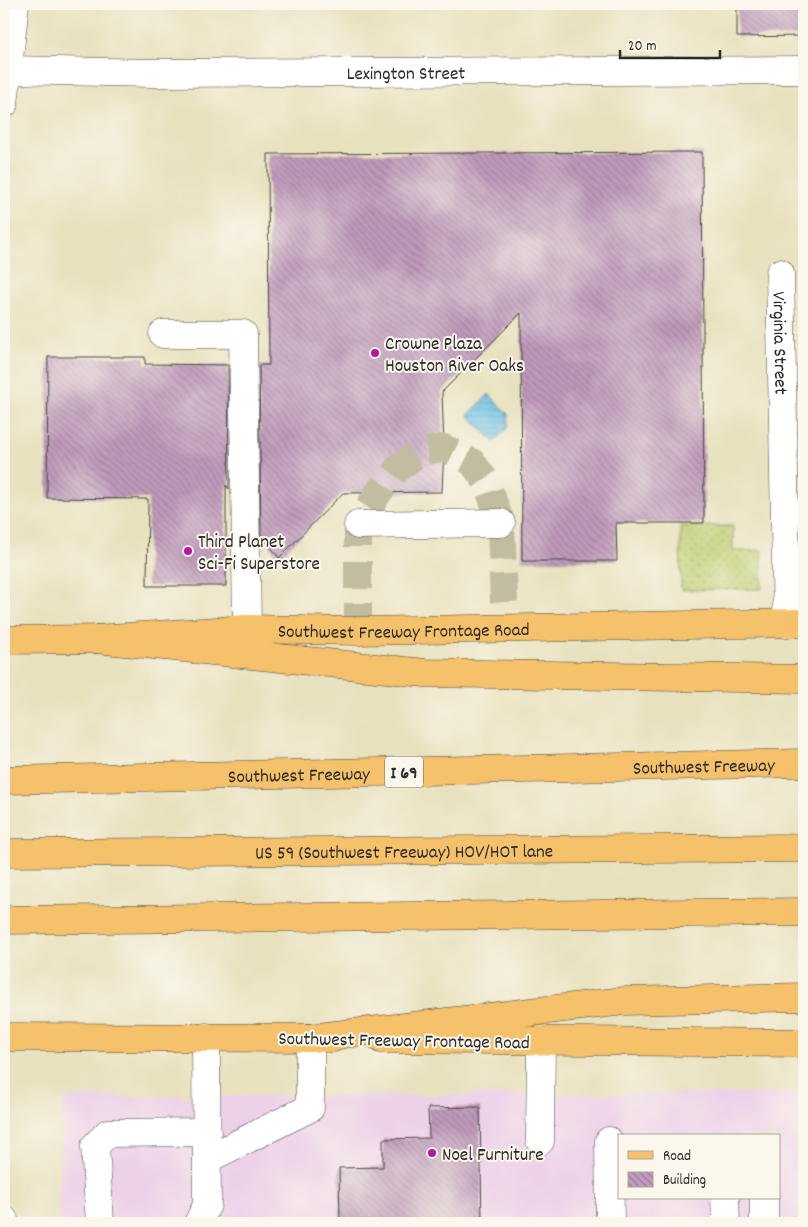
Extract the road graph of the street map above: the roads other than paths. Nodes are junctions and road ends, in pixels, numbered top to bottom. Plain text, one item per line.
1 (15, 4) edge
2 (7, 37) edge
3 (8, 70) junction
4 (804, 70) edge
5 (4, 104) edge
6 (780, 273) dead end
7 (163, 334) dead end
8 (793, 413) edge
9 (794, 506) edge
10 (501, 523) dead end
11 (358, 525) dead end
12 (796, 624) edge
13 (247, 630) junction
14 (96, 639) junction
15 (4, 640) edge
16 (804, 679) edge
17 (804, 764) edge
18 (4, 780) edge
19 (804, 848) edge
20 (4, 853) edge
21 (804, 912) edge
22 (4, 920) edge
23 (804, 998) edge
24 (4, 1037) edge
25 (206, 1037) junction
26 (310, 1038) junction
27 (541, 1040) junction
28 (804, 1043) edge
29 (207, 1132) junction
30 (540, 1141) dead end
31 (610, 1141) dead end
32 (207, 1159) junction
33 (626, 1200) edge
34 (725, 1200) edge
35 (764, 1200) edge
36 (100, 1223) edge
37 (198, 1223) edge
38 (610, 1223) edge
39 (626, 1223) edge
40 (726, 1223) edge
41 (764, 1223) edge

1 - 2 street
2 - 3 street
3 - 4 street, Lexington Street
3 - 5 street
6 - 8 street, Virginia Street
7 - 13 street
8 - 9 street, Virginia Street
9 - 12 street, Virginia Street
10 - 11 street
12 - 13 main road, Southwest Freeway Frontage Road
13 - 14 main road, Southwest Freeway Frontage Road
14 - 15 main road, Southwest Freeway Frontage Road
14 - 16 main road
17 - 18 main road, Southwest Freeway / I 69
19 - 20 main road, US 59 (Southwest Freeway) HOV/HOT lane
21 - 22 main road
23 - 26 main road
24 - 25 main road, Southwest Freeway Frontage Road
25 - 26 main road, Southwest Freeway Frontage Road
25 - 29 street
26 - 27 main road, Southwest Freeway Frontage Road
26 - 32 street
27 - 28 main road, Southwest Freeway Frontage Road
27 - 30 street
29 - 32 street
29 - 36 street
31 - 38 street
32 - 37 street
33 - 39 street
34 - 40 street
35 - 41 street

